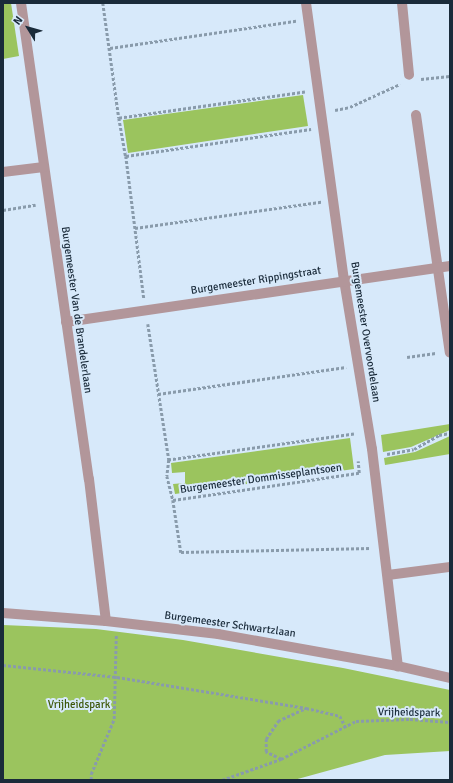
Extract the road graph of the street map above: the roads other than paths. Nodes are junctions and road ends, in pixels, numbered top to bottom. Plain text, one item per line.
1 (21, 3) edge
2 (306, 3) edge
3 (402, 3) edge
4 (413, 78) road end
5 (416, 115) dead end
6 (44, 167) junction
7 (3, 172) edge
8 (450, 266) edge
9 (439, 268) junction
10 (344, 280) junction
11 (66, 322) junction
12 (450, 352) edge
13 (450, 567) edge
14 (388, 575) junction
15 (3, 613) edge
16 (111, 622) junction
17 (398, 666) junction
18 (450, 678) edge

1 - 6 street, Burgemeester Van de Brandelerlaan
2 - 10 street, Burgemeester Overvoordelaan
3 - 4 street
5 - 9 street
6 - 7 street
6 - 11 street, Burgemeester Van de Brandelerlaan
8 - 9 street, Burgemeester Rippingstraat
9 - 10 street, Burgemeester Rippingstraat
9 - 12 street
10 - 11 street, Burgemeester Rippingstraat
10 - 14 street, Burgemeester Overvoordelaan
11 - 16 street, Burgemeester Van de Brandelerlaan
13 - 14 street
14 - 17 street, Burgemeester Overvoordelaan
15 - 16 street, Burgemeester Schwartzlaan
16 - 17 street, Burgemeester Schwartzlaan
17 - 18 street, Burgemeester Schwartzlaan

